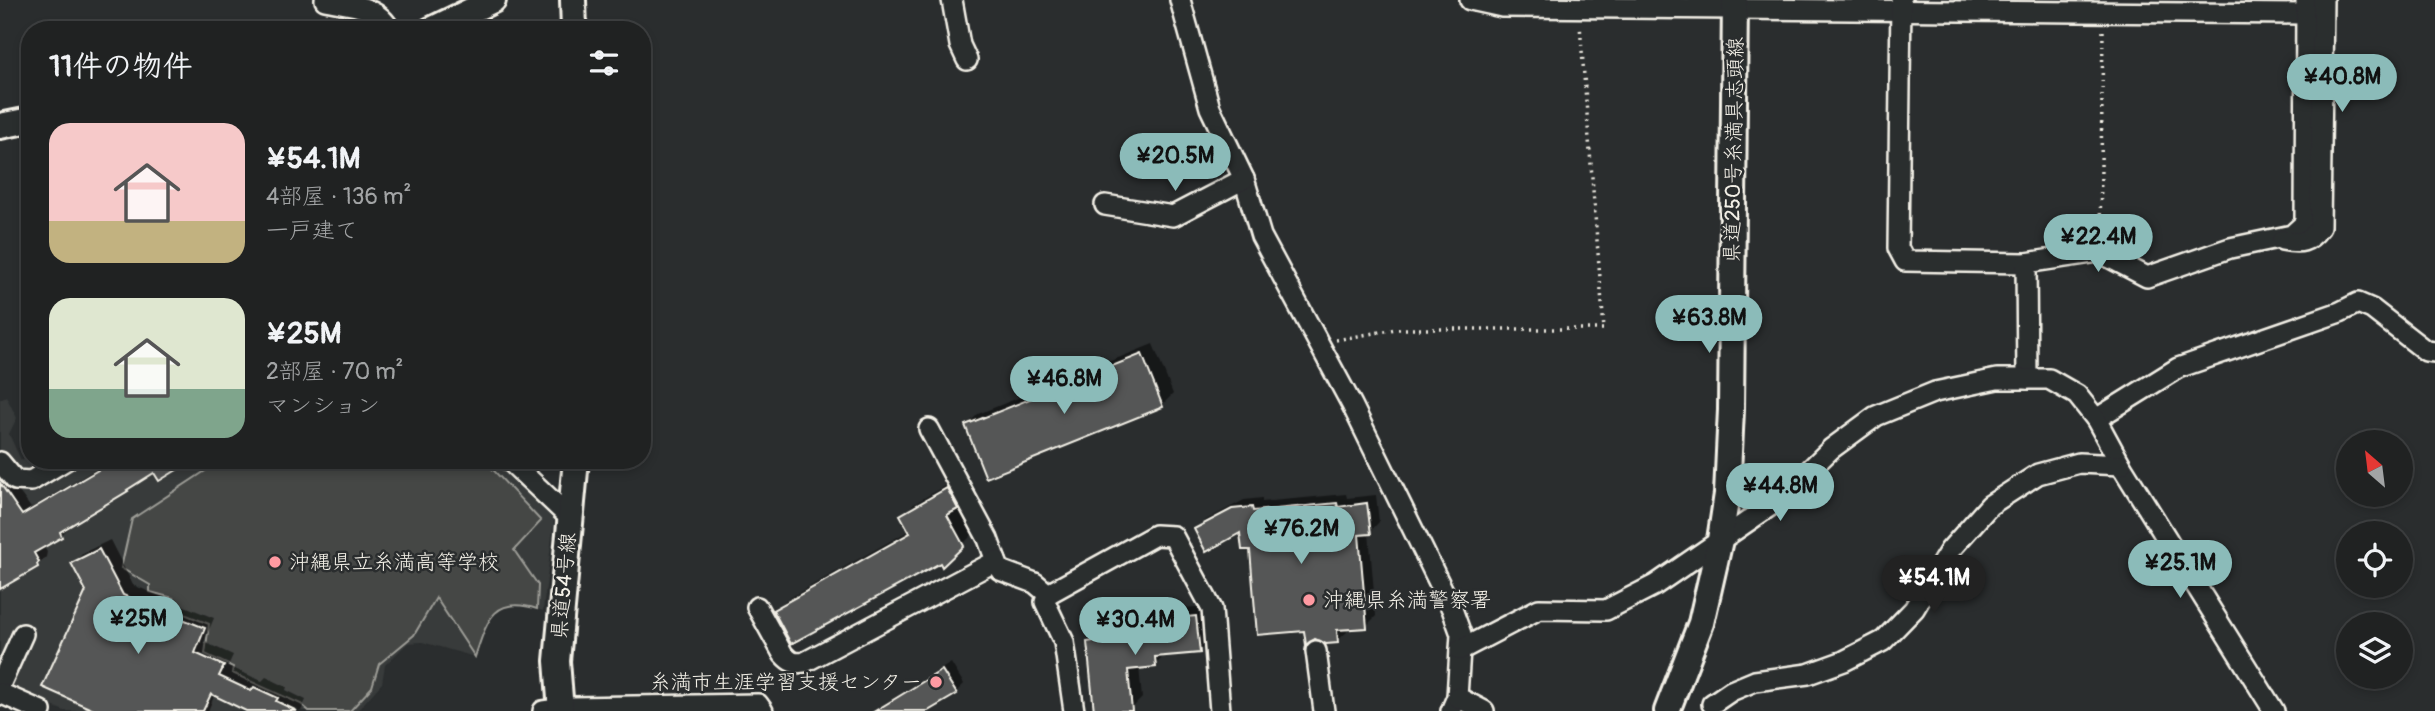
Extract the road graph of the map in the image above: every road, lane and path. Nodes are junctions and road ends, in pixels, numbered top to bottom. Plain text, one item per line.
1 (325, 0) edge
2 (493, 0) edge
3 (573, 0) edge
4 (952, 0) edge
5 (1180, 0) edge
6 (1470, 0) edge
7 (2323, 0) edge
8 (1735, 4) edge
9 (1901, 5) edge
10 (373, 6) edge
11 (1579, 6) junction
12 (2306, 7) edge
13 (2104, 12) junction
14 (385, 21) edge
15 (450, 21) edge
16 (574, 21) edge
17 (967, 60) dead end
18 (21, 122) edge
19 (0, 126) edge
20 (1244, 179) junction
21 (1105, 205) dead end
22 (2275, 238) junction
23 (2099, 252) junction
24 (2026, 263) junction
25 (1320, 343) junction
26 (2435, 352) edge
27 (2027, 379) junction
28 (2096, 419) junction
29 (929, 429) dead end
30 (0, 462) edge
31 (2121, 465) junction
32 (51, 469) edge
33 (518, 469) edge
34 (575, 469) edge
35 (570, 518) junction
36 (1720, 540) junction
37 (996, 561) junction
38 (1048, 594) junction
39 (757, 607) dead end
40 (23, 634) dead end
41 (1460, 650) junction
42 (1316, 651) dead end
43 (0, 685) edge
44 (0, 693) edge
45 (1454, 704) edge
46 (1712, 704) dead end
47 (555, 710) edge
48 (41, 711) edge
49 (764, 711) edge
50 (1074, 711) edge
51 (1220, 711) edge
52 (1324, 711) edge
53 (1484, 711) edge
54 (1667, 711) edge
55 (2274, 711) edge

1 - 10 street
2 - 15 main road
3 - 16 main road
4 - 17 street
5 - 20 street
6 - 11 street
7 - 22 street
8 - 9 street
8 - 11 street
8 - 36 main road, 県道250号糸満具志頭線
9 - 13 street
9 - 24 street
10 - 14 street
11 - 25 path
12 - 13 street
12 - 22 street
13 - 23 path
18 - 19 main road
20 - 21 street
20 - 25 street
22 - 23 street
23 - 24 street
24 - 27 street
25 - 41 street
26 - 28 street
27 - 28 street
27 - 36 street
28 - 31 street
29 - 37 street
30 - 32 street
31 - 46 street
31 - 55 street
33 - 35 street
34 - 35 main road, 県道54号線
35 - 47 main road, 県道54号線
36 - 41 street
36 - 54 main road, 県道250号糸満具志頭線
37 - 38 street
37 - 39 street
38 - 50 street
38 - 51 street
40 - 43 street
41 - 45 street
42 - 52 street
44 - 48 street
45 - 53 street
47 - 49 street

